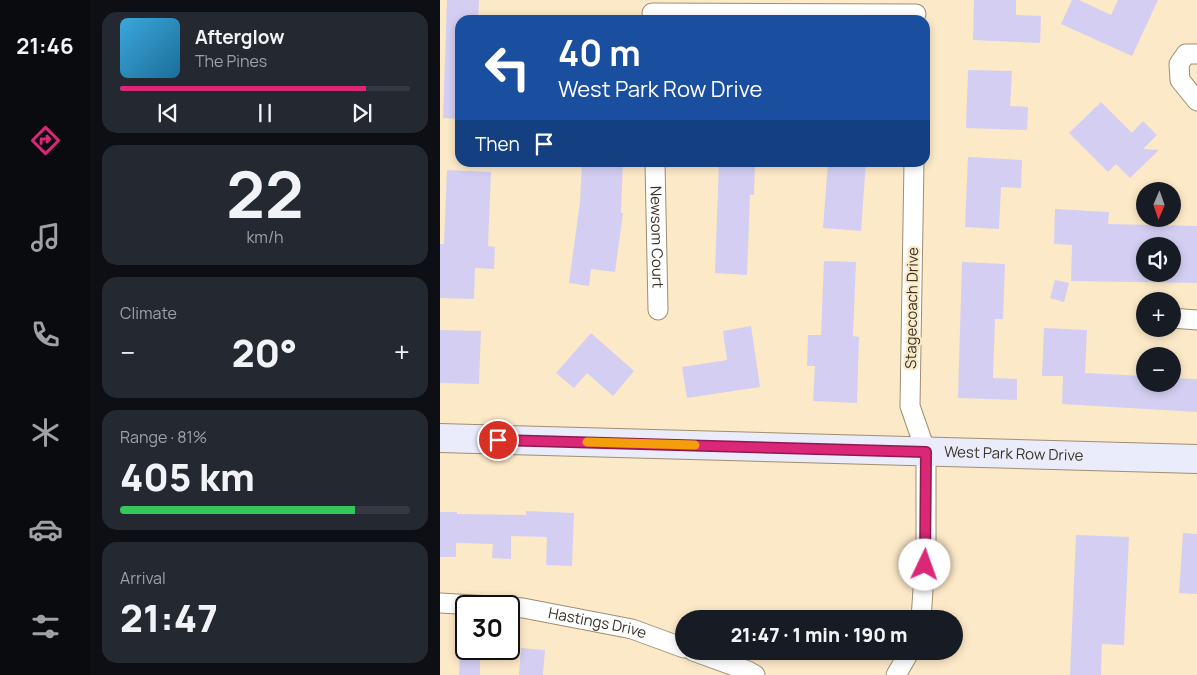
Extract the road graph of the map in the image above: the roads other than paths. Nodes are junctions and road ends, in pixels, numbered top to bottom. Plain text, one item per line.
1 (652, 11) edge
2 (916, 11) edge
3 (1197, 54) edge
4 (1197, 101) edge
5 (655, 167) edge
6 (914, 167) edge
7 (658, 310) dead end
8 (1181, 319) edge
9 (1197, 320) edge
10 (440, 438) edge
11 (926, 452) junction
12 (1197, 459) edge
13 (440, 603) edge
14 (455, 604) edge
15 (520, 608) edge
16 (922, 610) edge
17 (675, 645) edge
18 (717, 660) edge
19 (905, 660) edge
20 (755, 675) edge
21 (896, 675) edge

1 - 2 street
3 - 4 street
5 - 7 street, Newsom Court
6 - 11 street, Stagecoach Drive
8 - 9 street
10 - 11 main road, West Park Row Drive
11 - 12 main road, West Park Row Drive
11 - 16 street, Stagecoach Drive
13 - 14 street
15 - 17 street, Hastings Drive
18 - 20 street
19 - 21 street

